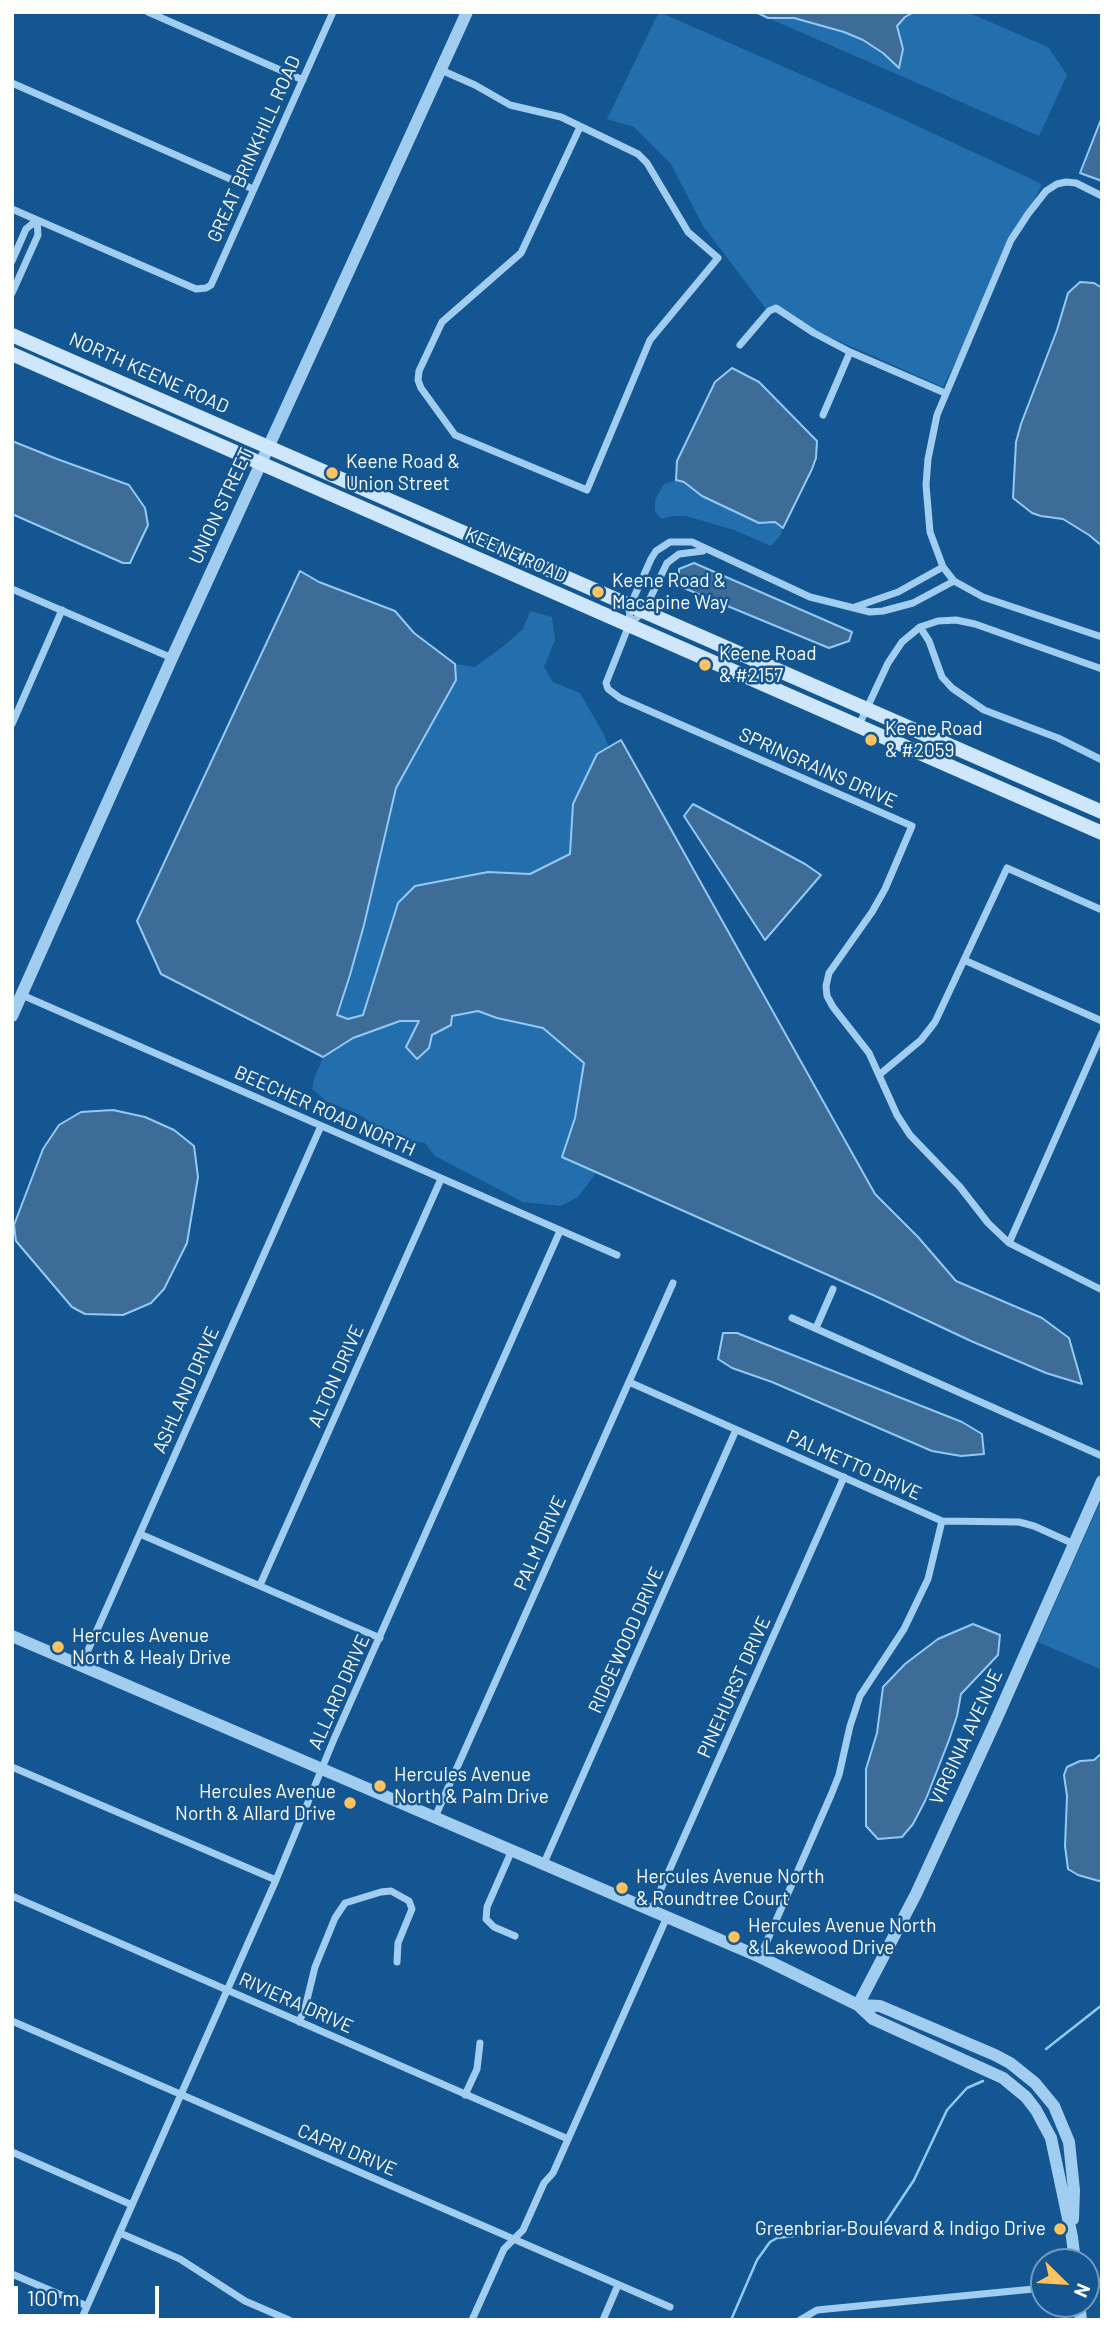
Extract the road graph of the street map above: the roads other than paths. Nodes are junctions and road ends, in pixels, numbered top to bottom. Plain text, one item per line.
1 (148, 12) edge
2 (333, 12) edge
3 (467, 12) edge
4 (441, 70) junction
5 (303, 80) junction
6 (12, 83) edge
7 (580, 127) junction
8 (253, 189) junction
9 (1102, 196) edge
10 (12, 209) edge
11 (37, 220) junction
12 (12, 261) edge
13 (12, 293) edge
14 (12, 335) edge
15 (740, 345) dead end
16 (850, 352) junction
17 (12, 354) edge
18 (63, 376) junction
19 (945, 393) junction
20 (823, 415) dead end
21 (269, 447) junction
22 (261, 465) junction
23 (424, 515) junction
24 (707, 551) junction
25 (943, 567) junction
26 (954, 581) junction
27 (913, 585) junction
28 (12, 589) edge
29 (921, 599) junction
30 (630, 606) junction
31 (854, 607) junction
32 (62, 610) junction
33 (644, 611) junction
34 (629, 625) junction
35 (920, 627) junction
36 (1102, 638) edge
37 (172, 658) junction
38 (1102, 669) edge
39 (866, 709) junction
40 (12, 724) edge
41 (858, 726) junction
42 (1102, 760) edge
43 (1102, 812) edge
44 (1102, 833) edge
45 (1102, 910) edge
46 (964, 960) junction
47 (22, 995) junction
48 (12, 1016) edge
49 (1102, 1021) edge
50 (1102, 1033) edge
51 (879, 1075) junction
52 (321, 1126) junction
53 (441, 1179) junction
54 (560, 1231) junction
55 (1009, 1243) junction
56 (617, 1255) dead end
57 (673, 1283) dead end
58 (1101, 1287) edge
59 (833, 1289) dead end
60 (792, 1318) dead end
61 (816, 1328) junction
62 (629, 1382) junction
63 (736, 1430) junction
64 (1102, 1456) edge
65 (844, 1476) junction
66 (1102, 1481) edge
67 (942, 1521) junction
68 (140, 1534) junction
69 (1074, 1544) junction
70 (260, 1586) junction
71 (12, 1636) edge
72 (380, 1638) junction
73 (82, 1666) junction
74 (12, 1767) edge
75 (323, 1769) junction
76 (435, 1817) junction
77 (512, 1849) junction
78 (544, 1863) junction
79 (276, 1880) junction
80 (12, 1896) edge
81 (652, 1909) junction
82 (667, 1916) junction
83 (515, 1936) dead end
84 (760, 1957) junction
85 (397, 1962) dead end
86 (227, 1991) junction
87 (858, 2005) junction
88 (12, 2021) edge
89 (299, 2022) junction
90 (480, 2043) dead end
91 (180, 2095) junction
92 (465, 2095) junction
93 (568, 2138) junction
94 (12, 2152) edge
95 (132, 2205) junction
96 (120, 2232) junction
97 (513, 2240) junction
98 (1073, 2248) edge
99 (12, 2274) edge
100 (618, 2285) junction
101 (1030, 2289) edge
102 (87, 2306) junction
103 (670, 2307) dead end
104 (81, 2320) edge
105 (289, 2320) edge
106 (472, 2320) edge
107 (603, 2320) edge
108 (800, 2320) edge

1 - 5 street
2 - 5 street, GREAT BRINKHILL ROAD
3 - 4 street, UNION STREET
4 - 7 street
4 - 21 street, UNION STREET
5 - 8 street, GREAT BRINKHILL ROAD
6 - 8 street
7 - 7 street
8 - 11 street, GREAT BRINKHILL ROAD
9 - 19 street
10 - 11 street
11 - 12 street
11 - 13 street
14 - 21 main road, NORTH KEENE ROAD
15 - 16 street
16 - 19 street
16 - 20 street
17 - 18 main road, NORTH KEENE ROAD
18 - 21 main road
18 - 22 main road, NORTH KEENE ROAD
19 - 25 street
21 - 22 street, UNION STREET
21 - 23 main road, KEENE ROAD
22 - 23 main road
22 - 34 main road, KEENE ROAD
22 - 37 street, UNION STREET
23 - 30 main road, KEENE ROAD
24 - 30 street
24 - 31 street
24 - 33 street
25 - 26 street
25 - 27 street
26 - 29 street
26 - 36 street
27 - 29 street
27 - 31 street
28 - 32 street
29 - 31 street
30 - 33 main road, KEENE ROAD
30 - 34 street
32 - 37 street
32 - 40 street
33 - 34 street
33 - 39 main road, KEENE ROAD
34 - 41 main road, KEENE ROAD
34 - 51 street, SPRINGRAINS DRIVE
35 - 38 street
35 - 39 street
35 - 42 street
37 - 47 street, UNION STREET
39 - 41 street
39 - 43 main road, KEENE ROAD
41 - 44 main road, KEENE ROAD
45 - 46 street
46 - 49 street
46 - 51 street
47 - 48 street, UNION STREET
47 - 52 street, BEECHER ROAD NORTH
50 - 55 street
51 - 55 street, SPRINGRAINS DRIVE
52 - 53 street, BEECHER ROAD NORTH
52 - 68 street, ASHLAND DRIVE
53 - 54 street, BEECHER ROAD NORTH
53 - 70 street, ALTON DRIVE
54 - 56 street, BEECHER ROAD NORTH
54 - 72 street, ALLARD DRIVE
55 - 58 street, SPRINGRAINS DRIVE
57 - 62 street, PALM DRIVE
59 - 61 street
60 - 61 street
61 - 64 street
62 - 63 street, PALMETTO DRIVE
62 - 76 street, PALM DRIVE
63 - 65 street, PALMETTO DRIVE
63 - 78 street, RIDGEWOOD DRIVE
65 - 67 street, PALMETTO DRIVE
65 - 81 street, PINEHURST DRIVE
66 - 69 street, VIRGINIA AVENUE
67 - 69 street, PALMETTO DRIVE
67 - 84 street
68 - 70 street
68 - 73 street, ASHLAND DRIVE
69 - 87 street, VIRGINIA AVENUE
70 - 72 street
71 - 73 street
72 - 75 street, ALLARD DRIVE
73 - 75 street
74 - 79 street
75 - 76 street
75 - 79 street, ALLARD DRIVE
76 - 77 street
77 - 78 street
77 - 83 street
78 - 81 street
79 - 86 street, ALLARD DRIVE
80 - 86 street, RIVIERA DRIVE
81 - 82 street
82 - 84 street
82 - 93 street
84 - 87 street
85 - 89 street
86 - 89 street, RIVIERA DRIVE
86 - 91 street, ALLARD DRIVE
87 - 98 street
88 - 91 street, CAPRI DRIVE
89 - 92 street, RIVIERA DRIVE
90 - 92 street
91 - 95 street, ALLARD DRIVE
91 - 97 street, CAPRI DRIVE
92 - 93 street, RIVIERA DRIVE
93 - 97 street
94 - 95 street
95 - 96 street, ALLARD DRIVE
96 - 102 street, ALLARD DRIVE
96 - 105 street
97 - 100 street, CAPRI DRIVE
97 - 106 street
99 - 102 street
100 - 103 street, CAPRI DRIVE
100 - 107 street
101 - 108 street
102 - 104 street, ALLARD DRIVE

